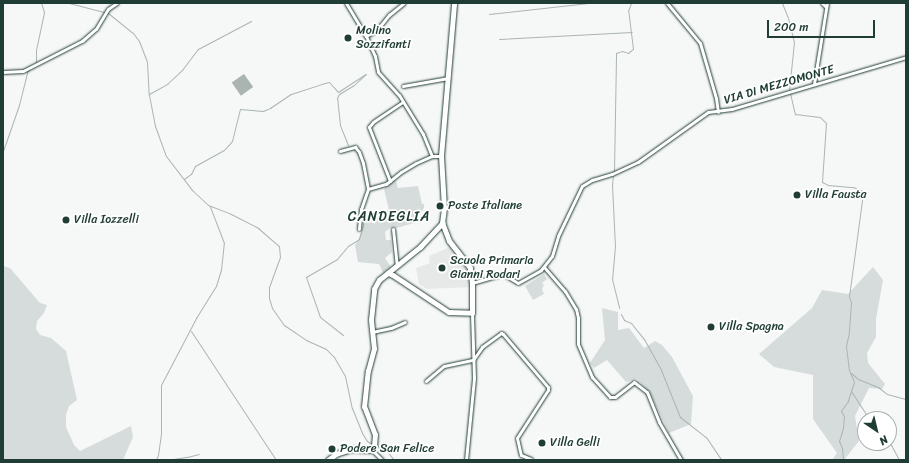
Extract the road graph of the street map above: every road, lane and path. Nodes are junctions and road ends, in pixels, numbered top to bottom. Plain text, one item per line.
1 (117, 3) edge
2 (346, 3) edge
3 (404, 3) edge
4 (454, 3) edge
5 (667, 3) edge
6 (822, 3) edge
7 (828, 3) edge
8 (826, 7) junction
9 (366, 36) junction
10 (906, 57) edge
11 (3, 72) edge
12 (448, 78) junction
13 (814, 84) junction
14 (403, 86) dead end
15 (403, 102) junction
16 (718, 112) junction
17 (340, 151) dead end
18 (432, 156) junction
19 (441, 156) junction
20 (390, 181) junction
21 (368, 189) junction
22 (442, 223) junction
23 (359, 229) dead end
24 (393, 229) dead end
25 (396, 267) junction
26 (544, 267) junction
27 (388, 273) junction
28 (393, 274) junction
29 (472, 283) junction
30 (472, 313) junction
31 (404, 322) dead end
32 (372, 332) junction
33 (473, 360) junction
34 (426, 381) dead end
35 (373, 446) junction
36 (531, 459) dead end
37 (328, 460) edge
38 (382, 460) edge
39 (466, 460) edge
40 (681, 460) edge

1 - 11 street
2 - 9 street
3 - 9 street
4 - 12 main road
5 - 16 street
6 - 8 street
7 - 8 street
8 - 13 street
9 - 15 street
10 - 13 street, VIA DI MEZZOMONTE
12 - 14 street
12 - 19 main road
13 - 16 street, VIA DI MEZZOMONTE
15 - 18 street
15 - 20 street
16 - 26 street, VIA DI MEZZOMONTE
17 - 21 street
18 - 19 street
18 - 20 street
19 - 22 main road
20 - 21 street
21 - 23 street
22 - 25 main road
22 - 29 main road
24 - 25 street
25 - 27 main road
25 - 28 main road
26 - 29 street, VIA DI MEZZOMONTE
26 - 40 street
27 - 28 main road
27 - 32 main road
28 - 30 main road
29 - 30 main road
30 - 33 street
31 - 32 street
32 - 35 main road
33 - 34 street
33 - 36 street
33 - 39 street
35 - 37 main road
35 - 38 street

